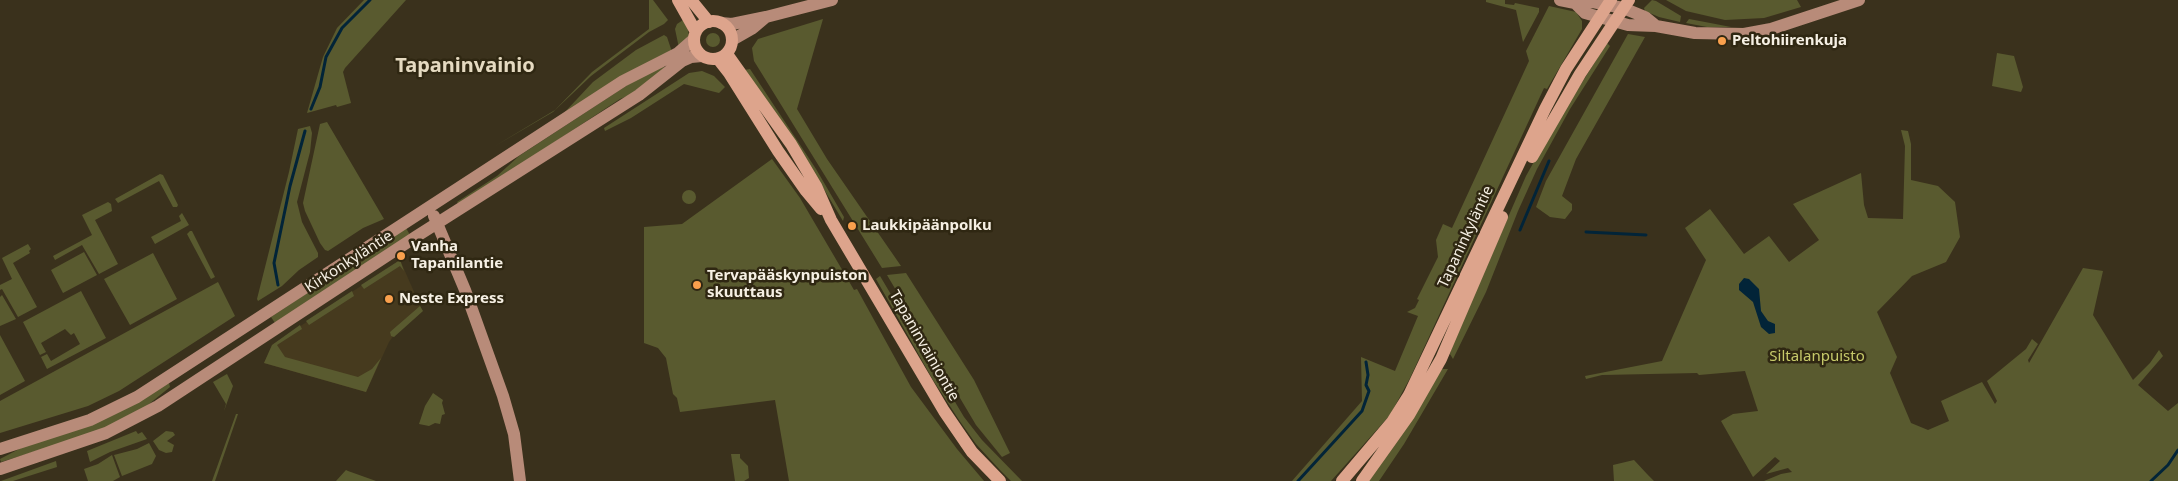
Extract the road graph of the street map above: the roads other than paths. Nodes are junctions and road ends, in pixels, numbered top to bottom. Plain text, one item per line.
1 (678, 0) edge
2 (691, 0) edge
3 (832, 0) edge
4 (1560, 0) edge
5 (1859, 0) edge
6 (1610, 2) edge
7 (1575, 3) junction
8 (1626, 4) edge
9 (766, 17) junction
10 (1600, 18) junction
11 (715, 22) junction
12 (1615, 22) junction
13 (1656, 26) junction
14 (695, 35) junction
15 (732, 40) junction
16 (702, 56) junction
17 (722, 56) junction
18 (429, 207) junction
19 (437, 224) junction
20 (0, 449) edge
21 (0, 469) edge
22 (520, 481) edge
23 (1000, 481) edge
24 (1342, 481) edge
25 (1362, 481) edge

1 - 14 main road
2 - 11 main road
3 - 9 main road
4 - 7 main road
5 - 13 main road
6 - 7 main road
6 - 8 main road
6 - 10 main road, Tapaninkyläntie
7 - 10 main road
8 - 12 main road, Tapaninkyläntie
8 - 13 main road
9 - 11 main road
9 - 15 main road
10 - 12 main road
10 - 24 main road, Tapaninkyläntie
11 - 14 main road
11 - 15 main road
12 - 13 main road
12 - 25 main road, Tapaninkyläntie
14 - 16 main road
14 - 18 main road, Kirkonkyläntie
15 - 17 main road
16 - 17 main road
16 - 19 main road, Kirkonkyläntie
17 - 23 main road, Tapaninvainiontie
18 - 19 main road
18 - 20 main road, Kirkonkyläntie
19 - 21 main road, Kirkonkyläntie
19 - 22 main road

